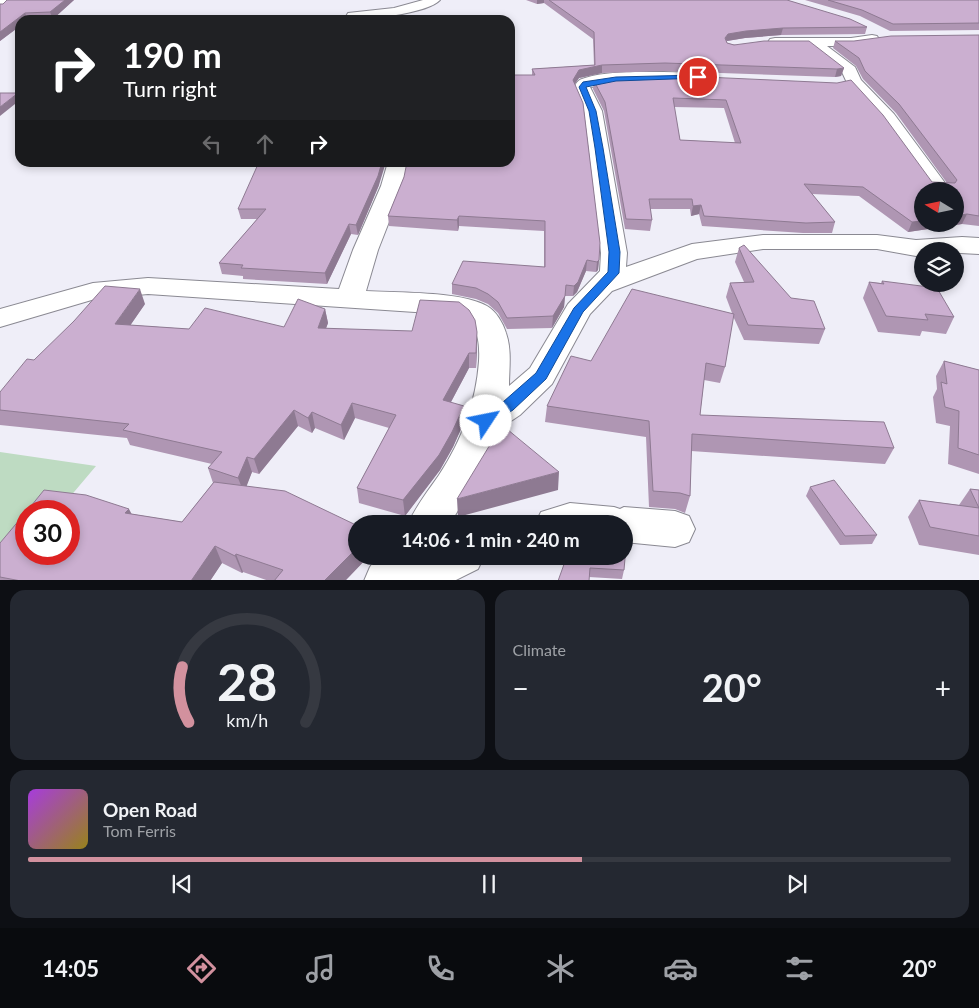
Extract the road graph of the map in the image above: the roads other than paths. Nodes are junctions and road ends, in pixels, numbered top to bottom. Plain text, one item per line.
1 (6, 0) edge
2 (434, 0) edge
3 (0, 6) edge
4 (372, 15) edge
5 (862, 25) edge
6 (762, 42) edge
7 (814, 43) junction
8 (727, 79) edge
9 (853, 80) junction
10 (835, 84) edge
11 (397, 167) edge
12 (934, 182) edge
13 (964, 238) edge
14 (605, 284) junction
15 (350, 300) junction
16 (0, 318) edge
17 (486, 421) junction
18 (434, 515) edge
19 (633, 525) edge
20 (675, 529) dead end
21 (397, 565) edge
22 (442, 565) edge
23 (386, 580) edge
24 (408, 580) edge

1 - 3 street
2 - 4 street
5 - 7 street
6 - 7 street
7 - 9 street
8 - 14 street
9 - 10 street
9 - 12 street
11 - 15 street
13 - 14 street
14 - 17 street
15 - 16 street
15 - 17 street
17 - 18 street
19 - 20 street
21 - 23 street
22 - 24 street

